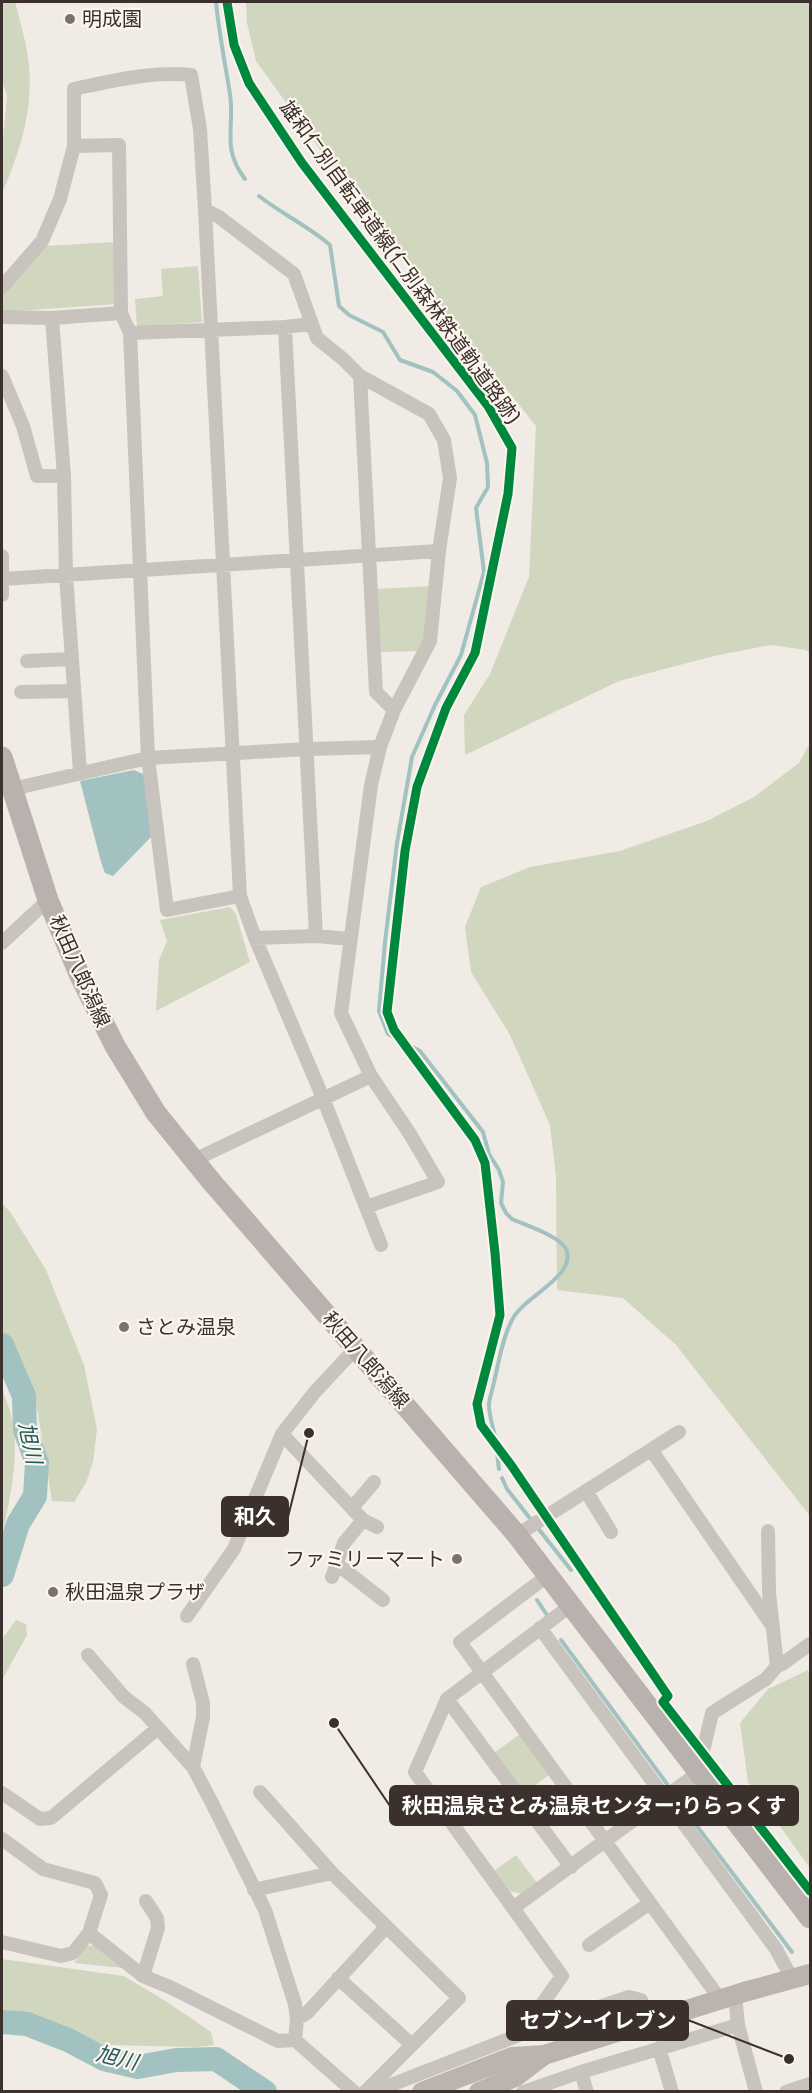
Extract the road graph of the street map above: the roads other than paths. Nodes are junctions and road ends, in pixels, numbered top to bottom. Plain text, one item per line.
1 (74, 146) junction
2 (205, 210) junction
3 (2, 287) edge
4 (121, 313) junction
5 (2, 317) edge
6 (52, 318) junction
7 (310, 324) junction
8 (285, 327) junction
9 (211, 329) junction
10 (130, 333) junction
11 (2, 376) edge
12 (360, 376) junction
13 (64, 476) junction
14 (439, 551) junction
15 (368, 555) junction
16 (2, 556) edge
17 (298, 560) junction
18 (224, 563) junction
19 (140, 569) junction
20 (66, 574) junction
21 (2, 579) edge
22 (2, 595) edge
23 (72, 659) junction
24 (27, 661) dead end
25 (74, 691) junction
26 (21, 692) dead end
27 (394, 710) junction
28 (380, 747) junction
29 (308, 748) junction
30 (233, 753) junction
31 (2, 757) edge
32 (148, 758) junction
33 (80, 772) junction
34 (12, 789) junction
35 (240, 896) junction
36 (48, 900) junction
37 (316, 936) junction
38 (255, 938) junction
39 (350, 939) junction
40 (2, 943) edge
41 (371, 1076) junction
42 (323, 1098) junction
43 (194, 1160) junction
44 (366, 1206) junction
45 (381, 1245) dead end
46 (355, 1349) junction
47 (680, 1432) dead end
48 (282, 1434) junction
49 (652, 1451) junction
50 (374, 1482) dead end
51 (586, 1491) junction
52 (352, 1508) junction
53 (363, 1520) junction
54 (377, 1527) dead end
55 (528, 1527) junction
56 (768, 1531) dead end
57 (611, 1532) dead end
58 (547, 1576) junction
59 (383, 1600) dead end
60 (570, 1606) junction
61 (187, 1616) dead end
62 (773, 1626) junction
63 (540, 1628) junction
64 (810, 1644) edge
65 (88, 1655) dead end
66 (193, 1664) dead end
67 (777, 1666) junction
68 (481, 1672) junction
69 (447, 1699) junction
70 (158, 1728) junction
71 (193, 1767) junction
72 (698, 1773) junction
73 (260, 1792) dead end
74 (2, 1793) edge
75 (665, 1798) junction
76 (2, 1839) edge
77 (606, 1841) junction
78 (571, 1867) junction
79 (332, 1873) junction
80 (254, 1890) junction
81 (146, 1900) dead end
82 (650, 1903) junction
83 (513, 1908) junction
84 (810, 1918) edge
85 (386, 1927) junction
86 (89, 1933) junction
87 (2, 1942) edge
88 (589, 1945) dead end
89 (143, 1976) junction
90 (801, 1976) edge
91 (338, 1978) junction
92 (728, 1997) junction
93 (297, 2019) junction
94 (651, 2021) junction
95 (738, 2025) junction
96 (537, 2028) junction
97 (295, 2040) junction
98 (411, 2044) junction
99 (659, 2048) junction
100 (544, 2055) junction
101 (581, 2072) junction
102 (810, 2084) edge
103 (354, 2091) edge
104 (365, 2091) edge
105 (373, 2091) edge
106 (422, 2091) edge
107 (479, 2091) edge
108 (523, 2091) edge
109 (587, 2091) edge
110 (672, 2091) edge
111 (756, 2091) edge
112 (786, 2091) edge

1 - 2 street
1 - 3 street
1 - 4 street
2 - 7 street
2 - 9 street
4 - 6 street
4 - 10 street
5 - 6 street
6 - 13 street
7 - 8 street
7 - 12 street
8 - 9 street
8 - 17 street
9 - 10 street
9 - 18 street
10 - 19 street
11 - 13 street
12 - 14 street
12 - 15 street
13 - 20 street
14 - 15 street
14 - 27 street
15 - 17 street
15 - 27 street
16 - 21 street
17 - 18 street
17 - 29 street
18 - 19 street
18 - 30 street
19 - 20 street
19 - 32 street
20 - 21 street
20 - 23 street
21 - 22 street
23 - 24 street
23 - 25 street
25 - 26 street
25 - 33 street
27 - 28 street
28 - 29 street
28 - 39 street
29 - 30 street
29 - 37 street
30 - 32 street
30 - 35 street
31 - 34 main road, 秋田八郎潟線
32 - 33 street
32 - 35 street
33 - 34 street
34 - 36 main road, 秋田八郎潟線
35 - 38 street
36 - 40 street
36 - 43 main road, 秋田八郎潟線
37 - 38 street
37 - 39 street
38 - 42 street
39 - 41 street
41 - 42 street
41 - 44 street
42 - 43 street
42 - 44 street
43 - 46 main road, 秋田八郎潟線
44 - 45 street
46 - 48 street
46 - 55 main road, 秋田八郎潟線
47 - 49 street
48 - 52 street
48 - 61 street
49 - 51 street
49 - 62 street
50 - 52 street
51 - 55 street
51 - 57 street
52 - 53 street
53 - 54 street
53 - 59 street
55 - 58 main road, 秋田八郎潟線
56 - 62 street
58 - 60 main road, 秋田八郎潟線
58 - 68 street
60 - 63 street
60 - 72 main road, 秋田八郎潟線
62 - 67 street
63 - 68 street
63 - 75 street
64 - 67 street
65 - 70 street
66 - 71 street
67 - 72 street
68 - 69 street
68 - 77 street
69 - 78 street
69 - 83 street
70 - 71 street
70 - 74 street
71 - 80 street
72 - 75 street
72 - 84 main road, 秋田八郎潟線
73 - 79 street
75 - 77 street
75 - 90 street
76 - 86 street
77 - 78 street
77 - 82 street
78 - 83 street
79 - 80 street
79 - 85 street
80 - 93 street
81 - 89 street
82 - 88 street
82 - 92 street
83 - 96 street
85 - 91 street
85 - 98 street
86 - 87 street
86 - 89 street
89 - 97 street
90 - 92 street
91 - 93 street
91 - 98 street
92 - 94 street
92 - 95 street
93 - 97 street
94 - 96 street
94 - 100 street
95 - 99 street
95 - 111 street
96 - 105 street
97 - 103 street
98 - 104 street
99 - 101 street
99 - 110 street
100 - 106 street
100 - 107 street
101 - 108 street
101 - 109 street
102 - 112 street

